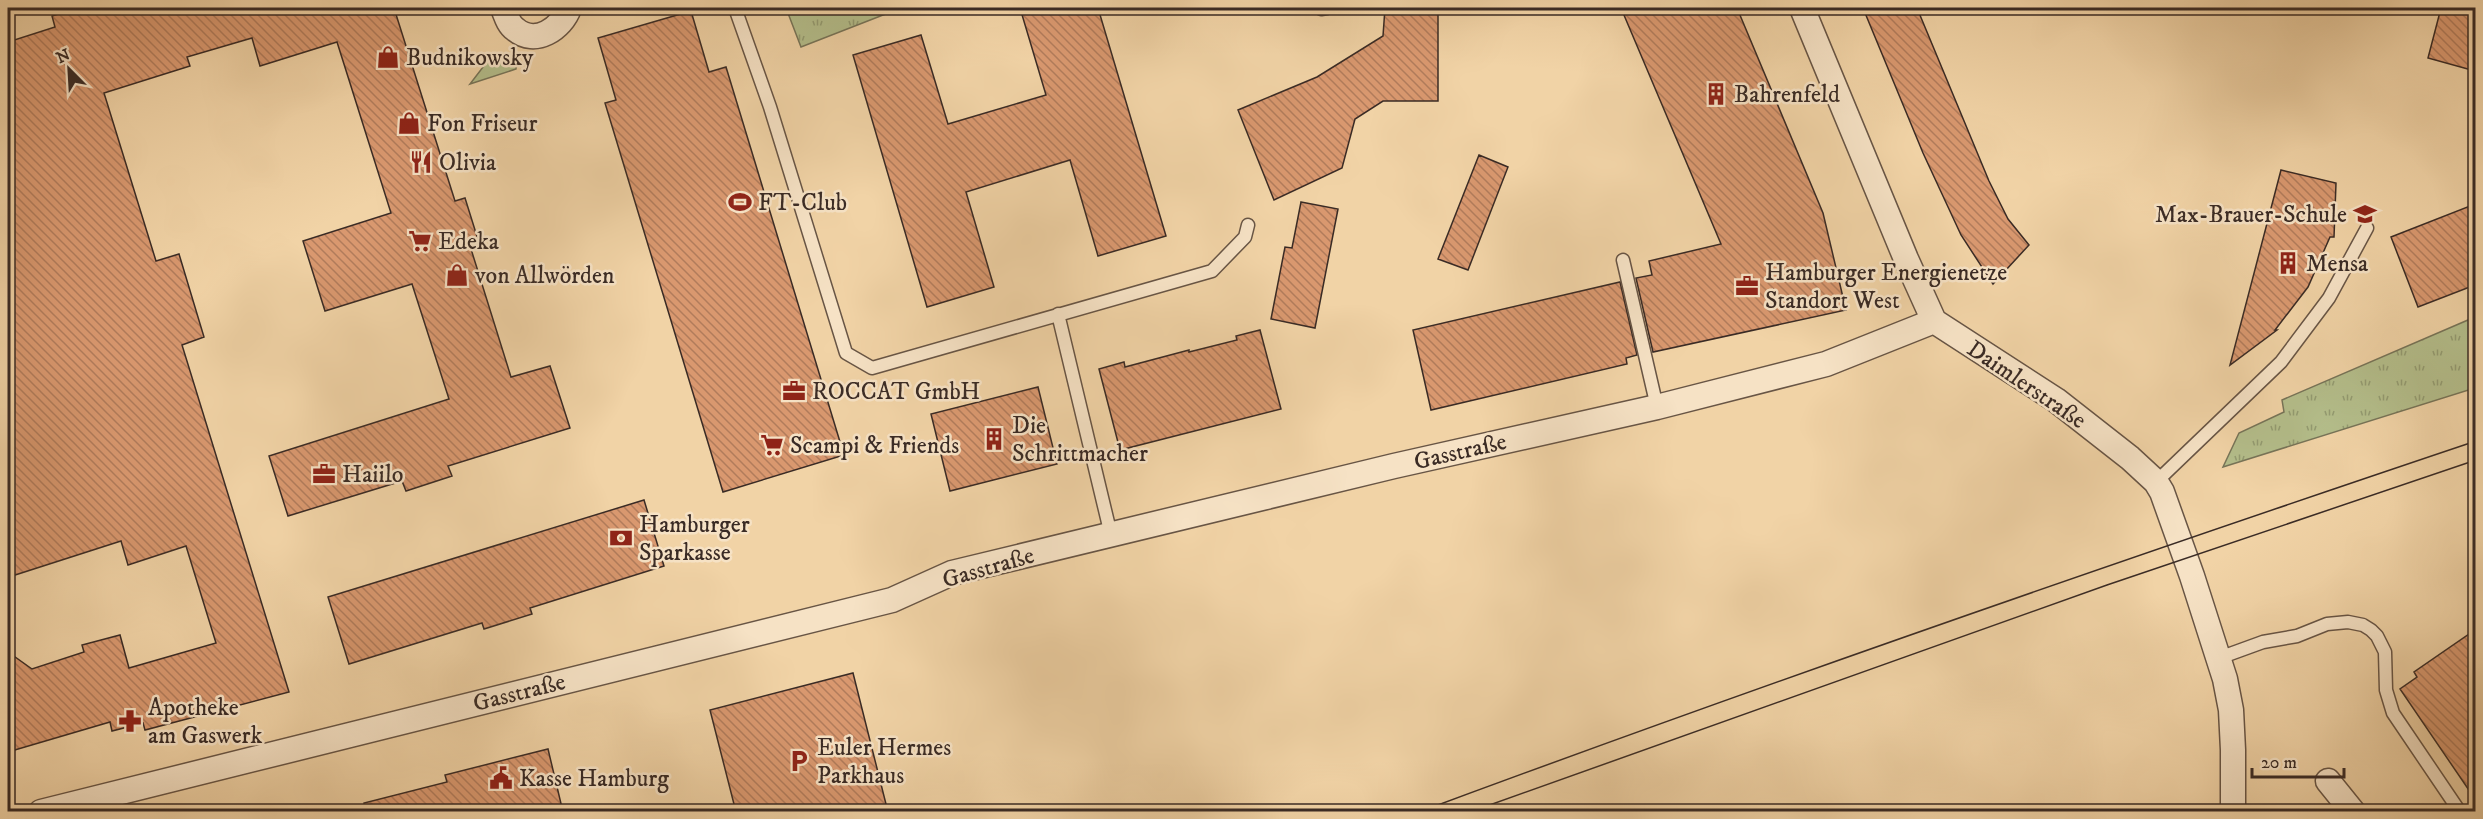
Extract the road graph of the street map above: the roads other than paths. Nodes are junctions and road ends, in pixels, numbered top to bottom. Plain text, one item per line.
1 (503, 8) edge
2 (569, 8) edge
3 (735, 8) edge
4 (1802, 8) edge
5 (1248, 225) dead end
6 (2367, 228) dead end
7 (1623, 261) dead end
8 (1058, 314) junction
9 (1934, 321) junction
10 (1657, 407) junction
11 (2156, 482) junction
12 (1111, 535) junction
13 (2219, 658) junction
14 (2328, 781) dead end
15 (41, 812) edge
16 (2234, 812) edge
17 (2353, 812) edge
18 (2460, 812) edge

1 - 2 street
3 - 8 lane
4 - 9 street
5 - 8 lane
6 - 11 lane
7 - 10 lane
8 - 12 lane
9 - 10 street, Gasstraße
9 - 11 street, Daimlerstraße
10 - 12 street, Gasstraße
11 - 13 street, Daimlerstraße
12 - 15 street, Gasstraße
13 - 16 street, Daimlerstraße
13 - 18 lane
14 - 17 street

